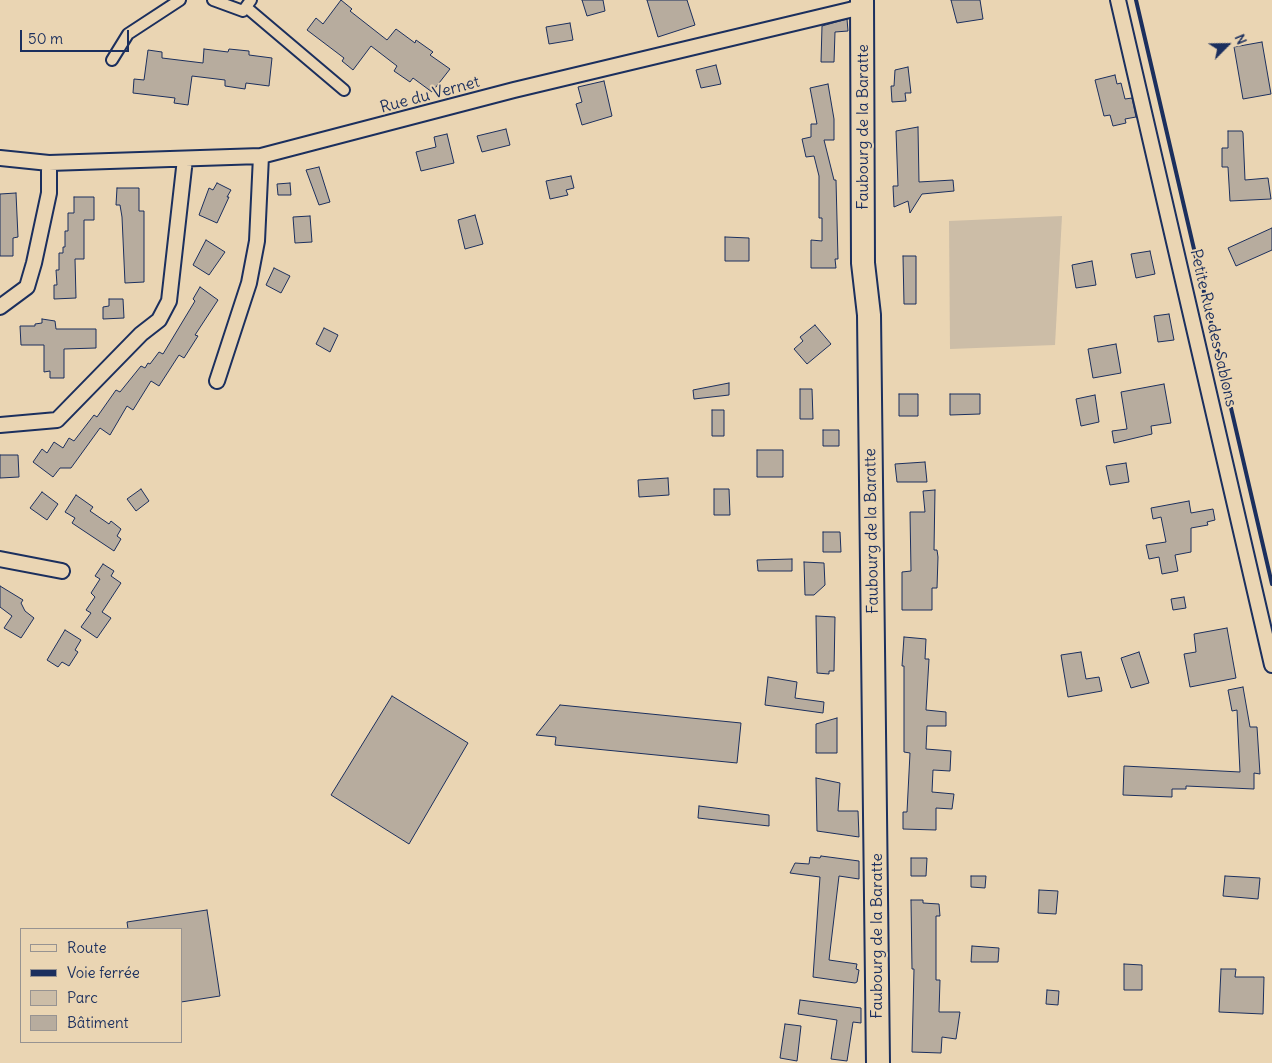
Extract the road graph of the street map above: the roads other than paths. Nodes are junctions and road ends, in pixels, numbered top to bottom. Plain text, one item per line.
1 (180, 0) edge
2 (213, 0) edge
3 (1118, 0) edge
4 (862, 3) edge
5 (248, 4) edge
6 (112, 60) dead end
7 (344, 90) dead end
8 (261, 156) junction
9 (0, 158) edge
10 (185, 159) junction
11 (49, 163) junction
12 (0, 307) edge
13 (217, 381) dead end
14 (0, 425) edge
15 (0, 559) edge
16 (62, 571) dead end
17 (1272, 665) edge
18 (878, 1063) edge

1 - 6 street
2 - 5 street
3 - 17 street, Petite Rue des Sablons
4 - 8 street, Rue du Vernet
4 - 18 main road, Faubourg de la Baratte
5 - 7 street
8 - 10 street, Rue du Vernet
8 - 13 street
9 - 11 street, Rue du Vernet
10 - 11 street, Rue du Vernet
10 - 14 street
11 - 12 street
15 - 16 street

